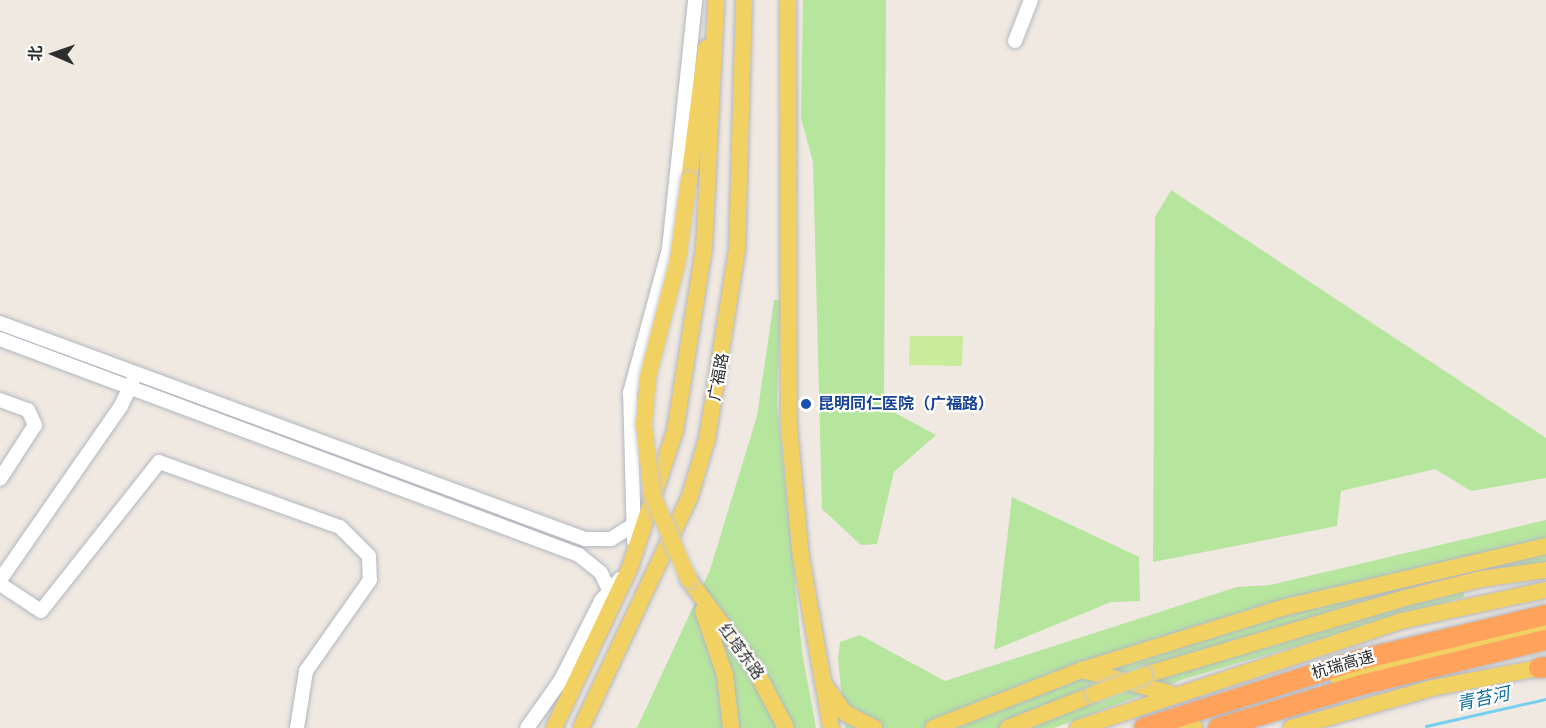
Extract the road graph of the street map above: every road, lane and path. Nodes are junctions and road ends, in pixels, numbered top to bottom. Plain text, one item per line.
1 (694, 0) edge
2 (714, 0) edge
3 (744, 0) edge
4 (788, 0) edge
5 (1031, 0) edge
6 (1015, 41) dead end
7 (0, 323) edge
8 (0, 339) edge
9 (134, 374) junction
10 (130, 388) junction
11 (0, 400) edge
12 (215, 403) junction
13 (210, 418) junction
14 (0, 479) edge
15 (449, 488) junction
16 (653, 500) junction
17 (443, 504) junction
18 (636, 525) junction
19 (1546, 546) edge
20 (630, 567) junction
21 (1546, 570) edge
22 (689, 580) junction
23 (0, 582) edge
24 (1546, 590) edge
25 (612, 598) junction
26 (1546, 615) edge
27 (1546, 629) edge
28 (1546, 640) edge
29 (1543, 668) edge
30 (1082, 670) junction
31 (819, 672) junction
32 (1169, 693) junction
33 (826, 706) junction
34 (1171, 726) edge
35 (297, 728) edge
36 (527, 728) edge
37 (554, 728) edge
38 (581, 728) edge
39 (731, 728) edge
40 (786, 728) edge
41 (818, 728) edge
42 (831, 728) edge
43 (874, 728) edge
44 (933, 728) edge
45 (1008, 728) edge
46 (1078, 728) edge
47 (1144, 728) edge
48 (1195, 728) edge
49 (1218, 728) edge
50 (1292, 728) edge

1 - 18 street
2 - 16 main road, 广福路
2 - 22 main road, bridge
3 - 38 main road, 广福路
4 - 31 main road
5 - 6 street
7 - 9 street
8 - 10 street
9 - 10 street
9 - 12 street
10 - 13 street
10 - 23 street
11 - 14 street
12 - 13 street
12 - 15 street
13 - 17 street
15 - 17 street
15 - 18 street
16 - 18 street
16 - 20 main road, 广福路
17 - 25 street
18 - 20 street
19 - 30 main road
20 - 25 main road, 广福路
21 - 45 main road, bridge
22 - 39 main road
22 - 40 main road, 红塔东路
23 - 35 street
24 - 32 main road
25 - 36 street
25 - 37 main road, 广福路
26 - 47 highway, 杭瑞高速
27 - 34 main road
28 - 49 highway, 杭瑞高速
29 - 50 main road
30 - 32 main road
30 - 44 main road
31 - 33 main road
31 - 43 main road
32 - 46 main road
33 - 41 main road
33 - 42 main road
34 - 48 main road

